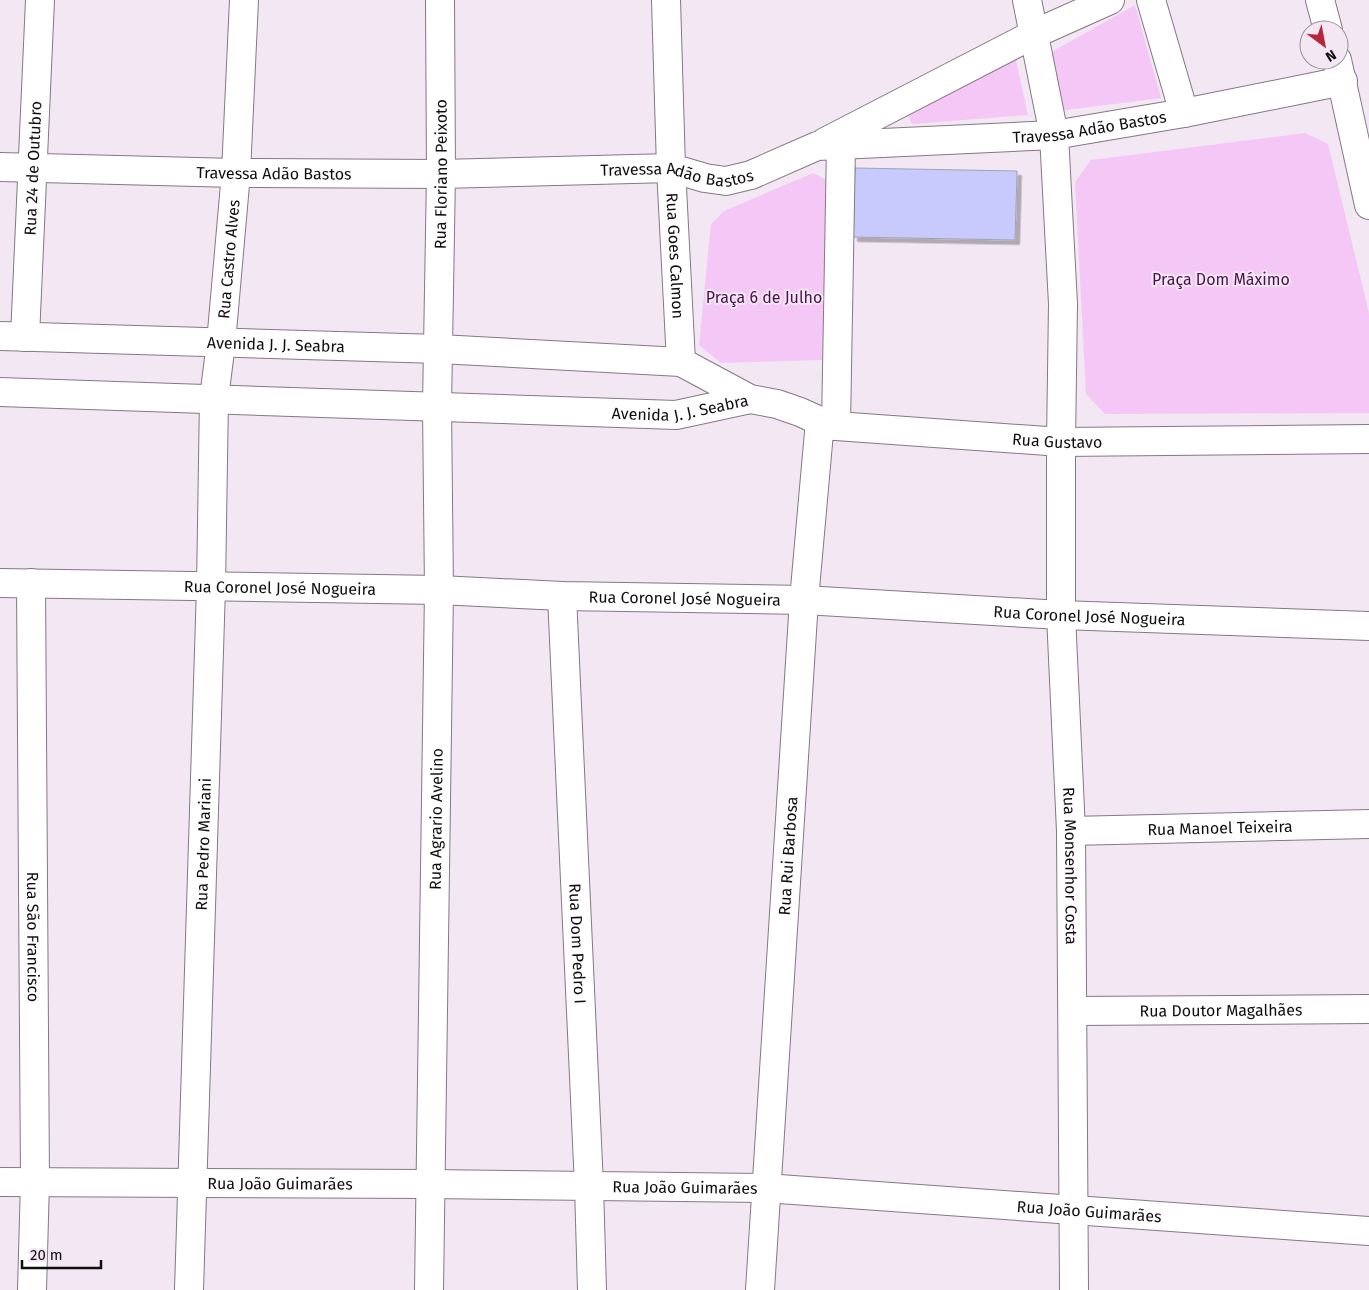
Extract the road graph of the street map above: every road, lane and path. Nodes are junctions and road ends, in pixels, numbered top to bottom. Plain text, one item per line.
1 (40, 0) edge
2 (244, 0) edge
3 (440, 0) edge
4 (666, 0) edge
5 (1027, 0) edge
6 (1110, 0) edge
7 (1152, 0) edge
8 (1320, 0) edge
9 (1325, 20) edge
10 (1034, 34) junction
11 (1340, 70) edge
12 (1184, 113) junction
13 (1054, 135) junction
14 (829, 146) junction
15 (0, 167) edge
16 (33, 168) junction
17 (671, 168) junction
18 (236, 173) junction
19 (441, 174) junction
20 (1369, 205) edge
21 (12, 337) edge
22 (220, 343) junction
23 (440, 349) junction
24 (681, 362) junction
25 (0, 392) edge
26 (214, 398) junction
27 (750, 399) junction
28 (437, 406) junction
29 (828, 424) junction
30 (1369, 439) edge
31 (1061, 442) junction
32 (0, 583) edge
33 (31, 583) junction
34 (212, 587) junction
35 (439, 590) junction
36 (562, 596) junction
37 (804, 600) junction
38 (1061, 615) junction
39 (1369, 626) edge
40 (1369, 824) edge
41 (1071, 832) junction
42 (1369, 1008) edge
43 (1072, 1011) junction
44 (0, 1182) edge
45 (35, 1182) junction
46 (193, 1182) junction
47 (430, 1184) junction
48 (589, 1186) junction
49 (766, 1188) junction
50 (1073, 1210) junction
51 (1369, 1231) edge
52 (32, 1290) edge
53 (189, 1290) edge
54 (429, 1290) edge
55 (592, 1290) edge
56 (760, 1290) edge
57 (1074, 1290) edge

1 - 16 street, Rua 24 de Outubro
2 - 18 street, Rua Castro Alves
3 - 19 street, Rua Floriano Peixoto
4 - 17 street, Rua Goes Calmon
5 - 10 street
6 - 10 street
7 - 12 street
8 - 9 street
10 - 13 street
10 - 14 street
11 - 12 street, Travessa Adão Bastos
11 - 20 street
12 - 13 street, Travessa Adão Bastos
13 - 14 street, Travessa Adão Bastos
13 - 31 street
14 - 17 street, Travessa Adão Bastos
14 - 29 street, Rua Rui Barbosa
15 - 16 street, Travessa Adão Bastos
16 - 18 street, Travessa Adão Bastos
16 - 21 street, Rua 24 de Outubro
17 - 19 street, Travessa Adão Bastos
17 - 24 street, Rua Goes Calmon
18 - 19 street, Travessa Adão Bastos
18 - 22 street, Rua Castro Alves
19 - 23 street, Rua Floriano Peixoto
21 - 22 street, Avenida J. J. Seabra
22 - 23 street, Avenida J. J. Seabra
22 - 26 street, Rua Castro Alves
23 - 24 street, Avenida J. J. Seabra
23 - 28 street, Rua Agrario Avelino
24 - 27 street, Avenida J. J. Seabra
25 - 26 street, Avenida J. J. Seabra
26 - 28 street, Avenida J. J. Seabra
26 - 34 street, Rua Pedro Mariani
27 - 28 street, Avenida J. J. Seabra
27 - 29 street, Rua Gustavo
28 - 35 street, Rua Agrario Avelino
29 - 31 street, Rua Gustavo
29 - 37 street, Rua Rui Barbosa
30 - 31 street, Rua Gustavo
31 - 38 street, Rua Monsenhor Costa
32 - 33 street, Rua Coronel José Nogueira
33 - 34 street, Rua Coronel José Nogueira
33 - 45 street, Rua São Francisco
34 - 35 street, Rua Coronel José Nogueira
34 - 46 street, Rua Pedro Mariani
35 - 36 street, Rua Coronel José Nogueira
35 - 47 street, Rua Agrario Avelino
36 - 37 street, Rua Coronel José Nogueira
36 - 48 street, Rua Dom Pedro I
37 - 38 street, Rua Coronel José Nogueira
37 - 49 street, Rua Rui Barbosa
38 - 39 street, Rua Coronel José Nogueira
38 - 41 street, Rua Monsenhor Costa
40 - 41 street, Rua Manoel Teixeira
41 - 43 street, Rua Monsenhor Costa
42 - 43 street, Rua Doutor Magalhães
43 - 50 street, Rua Monsenhor Costa
44 - 45 street, Rua João Guimarães
45 - 46 street, Rua João Guimarães
45 - 52 street, Rua São Francisco
46 - 47 street, Rua João Guimarães
46 - 53 street, Rua Pedro Mariani
47 - 48 street, Rua João Guimarães
47 - 54 street, Rua Agrario Avelino
48 - 49 street, Rua João Guimarães
48 - 55 street, Rua Dom Pedro I
49 - 50 street, Rua João Guimarães
49 - 56 street, Rua Rui Barbosa
50 - 51 street, Rua João Guimarães
50 - 57 street, Rua Monsenhor Costa

